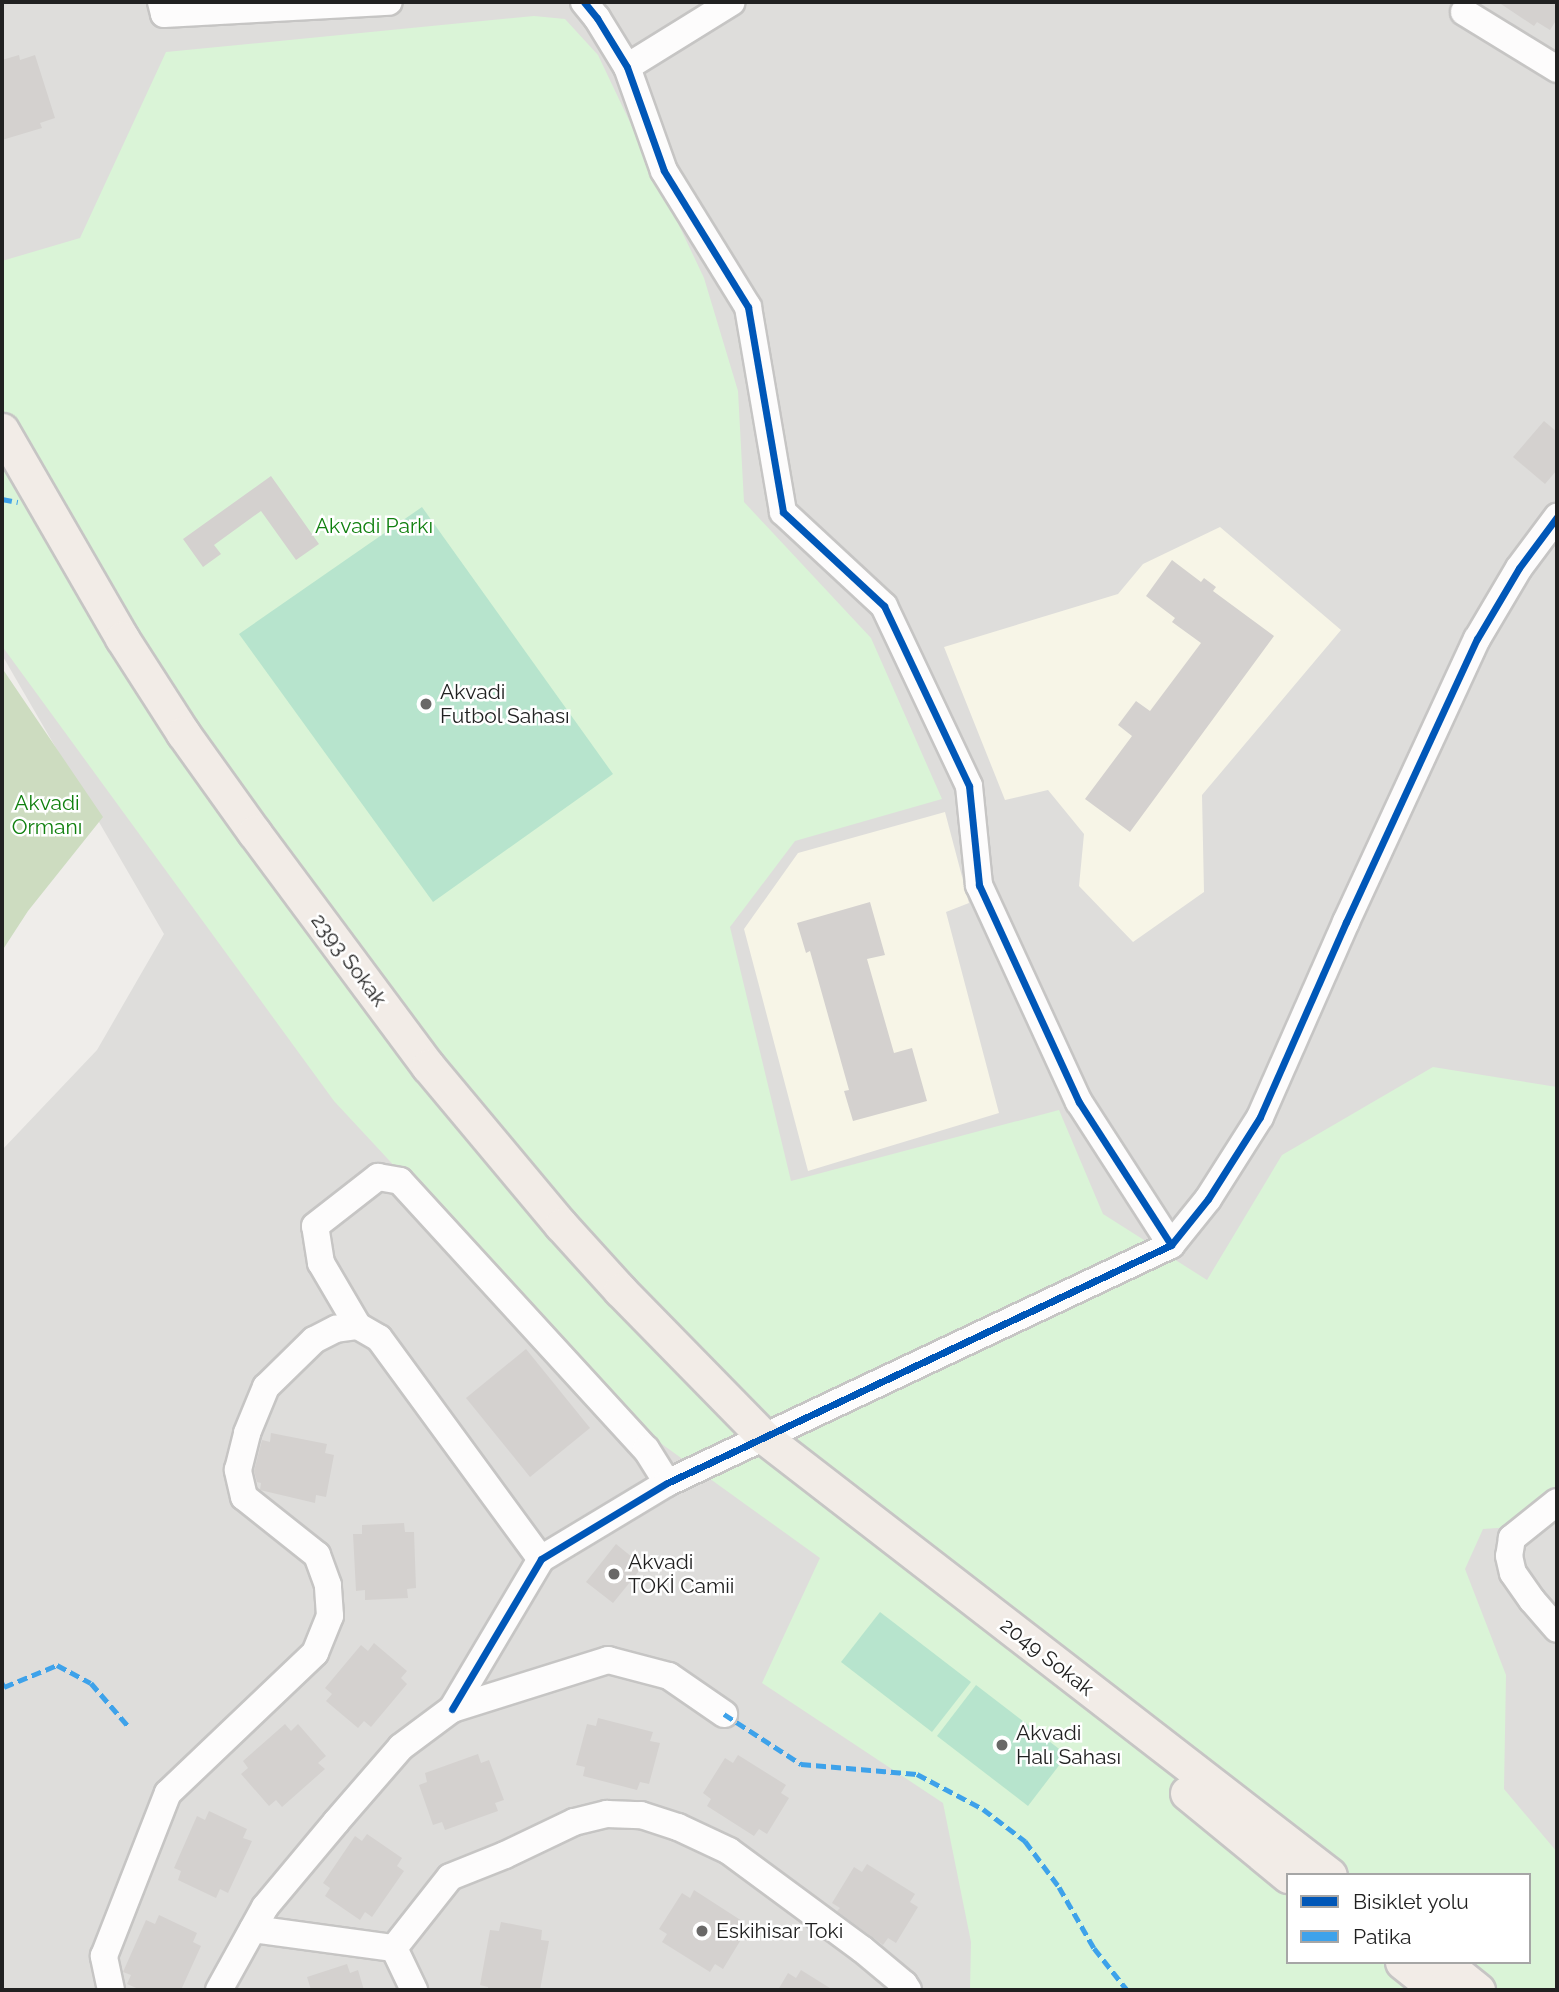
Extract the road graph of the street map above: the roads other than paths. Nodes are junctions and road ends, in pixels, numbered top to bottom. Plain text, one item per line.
1 (162, 2) edge
2 (388, 2) edge
3 (584, 2) edge
4 (732, 2) edge
5 (1464, 12) dead end
6 (627, 67) junction
7 (1557, 67) edge
8 (2, 430) edge
9 (2, 475) edge
10 (1557, 517) edge
11 (1171, 1245) junction
12 (358, 1326) junction
13 (756, 1442) junction
14 (667, 1483) junction
15 (1557, 1502) edge
16 (541, 1559) junction
17 (1557, 1629) edge
18 (452, 1709) junction
19 (724, 1714) dead end
20 (1327, 1873) edge
21 (1286, 1874) edge
22 (253, 1929) junction
23 (394, 1948) junction
24 (1404, 1964) edge
25 (1446, 1964) edge
26 (111, 1990) edge
27 (219, 1990) edge
28 (414, 1990) edge
29 (908, 1990) edge
30 (1437, 1990) edge
31 (1478, 1990) edge

1 - 2 street
3 - 6 street
4 - 6 street
5 - 7 street
6 - 11 street
8 - 13 main road, 2393 Sokak
9 - 13 main road, 2393 Sokak
10 - 11 street
11 - 13 street
12 - 14 street
12 - 16 street
12 - 26 street
13 - 14 street
13 - 20 main road, 2049 Sokak
13 - 21 main road, 2049 Sokak
14 - 16 street
15 - 17 street
16 - 18 street
18 - 19 street
18 - 22 street
22 - 23 street
22 - 27 street
23 - 28 street
23 - 29 street
24 - 30 main road
25 - 31 main road

